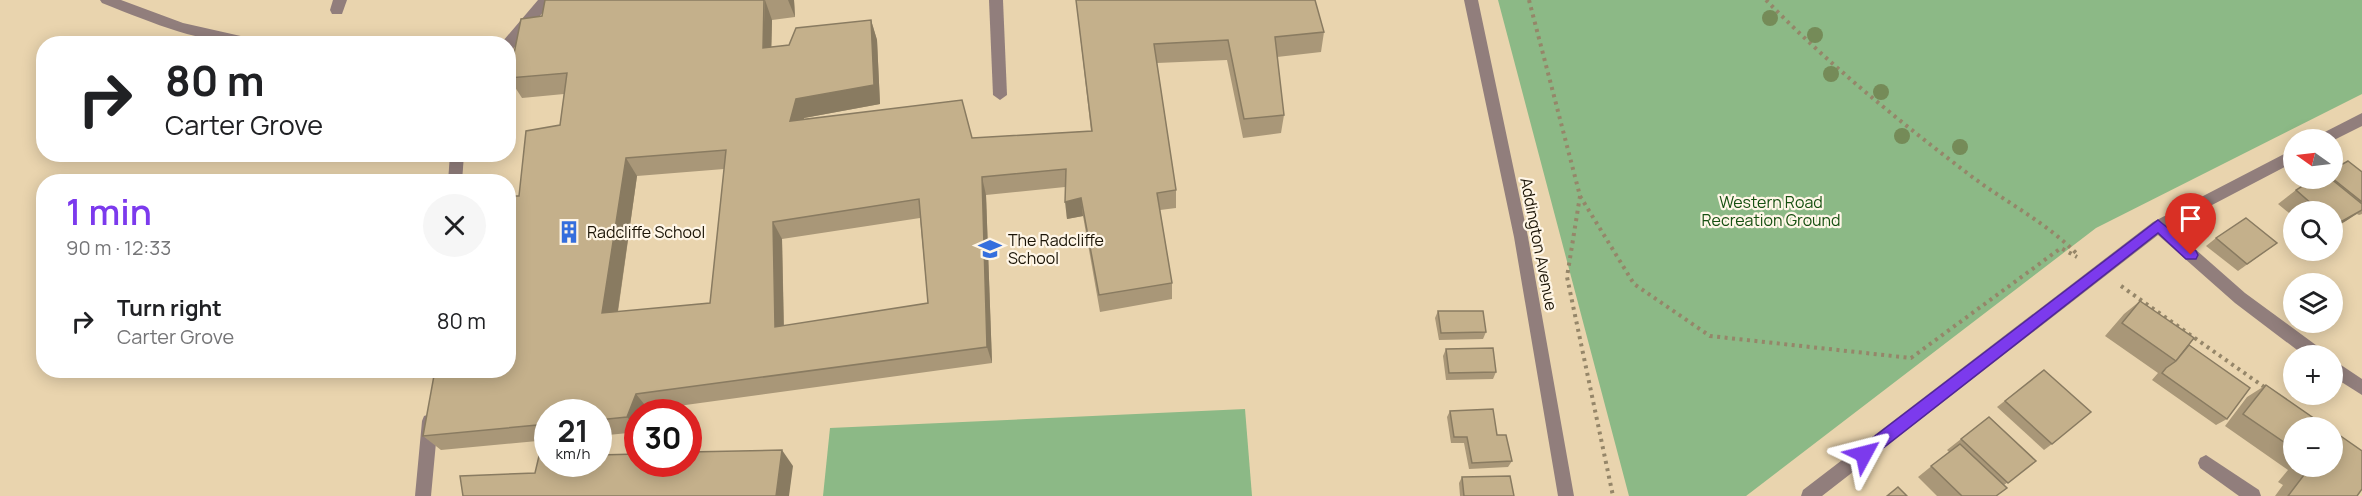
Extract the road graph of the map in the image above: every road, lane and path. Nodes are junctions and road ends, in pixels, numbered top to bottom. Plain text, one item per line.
1 (107, 0) edge
2 (546, 0) edge
3 (996, 0) edge
4 (1472, 0) edge
5 (1529, 0) edge
6 (1766, 0) edge
7 (218, 36) edge
8 (516, 36) edge
9 (1000, 95) dead end
10 (2362, 119) edge
11 (2343, 129) edge
12 (2283, 161) edge
13 (1580, 196) junction
14 (2158, 225) junction
15 (2100, 270) junction
16 (2303, 345) edge
17 (2343, 374) edge
18 (2362, 388) edge
19 (2273, 393) edge
20 (432, 405) edge
21 (2206, 462) dead end
22 (423, 496) edge
23 (1566, 496) edge
24 (1613, 496) edge
25 (1809, 496) edge
26 (2253, 496) edge

1 - 7 street
2 - 8 street
3 - 9 street
4 - 23 street, Addington Avenue
5 - 13 path
6 - 13 path
10 - 11 street
12 - 14 street
13 - 24 path
14 - 15 street
14 - 16 street
15 - 19 path
15 - 25 street
17 - 18 street
20 - 22 street
21 - 26 street

